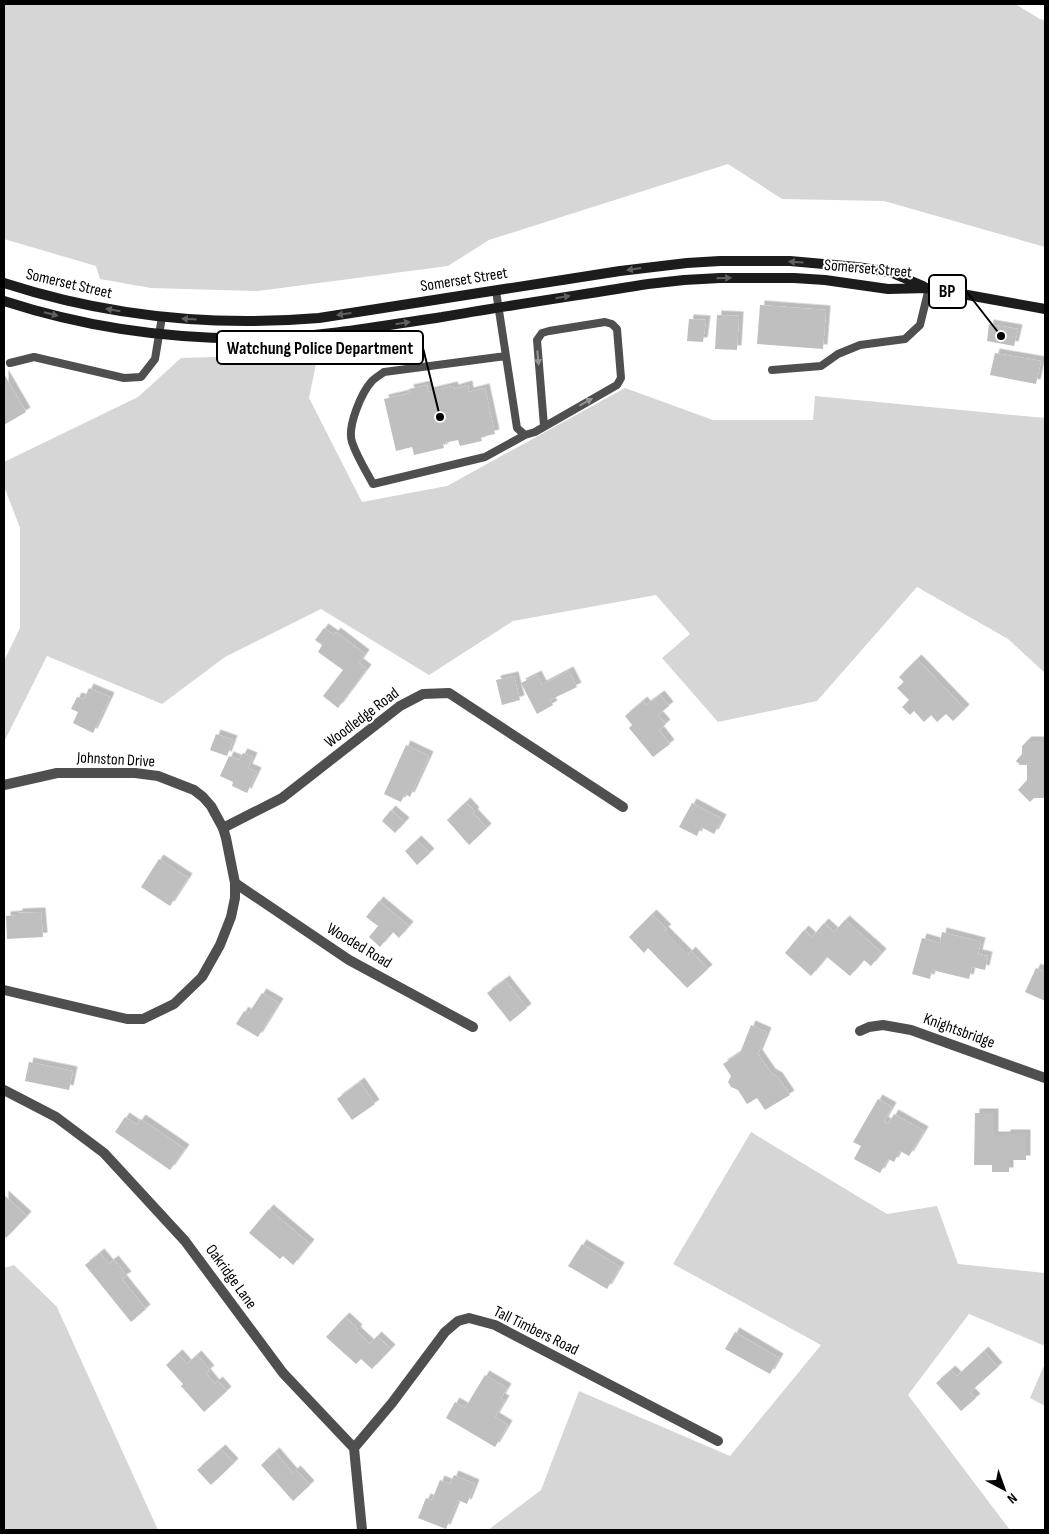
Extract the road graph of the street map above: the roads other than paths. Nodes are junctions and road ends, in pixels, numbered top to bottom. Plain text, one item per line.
1 (4, 283) edge
2 (929, 288) junction
3 (496, 291) junction
4 (4, 301) edge
5 (499, 308) junction
6 (1045, 309) edge
7 (162, 317) junction
8 (159, 334) junction
9 (506, 356) junction
10 (10, 363) dead end
11 (772, 370) dead end
12 (544, 426) junction
13 (525, 435) junction
14 (4, 785) edge
15 (623, 807) dead end
16 (223, 828) junction
17 (235, 883) junction
18 (4, 990) edge
19 (473, 1027) dead end
20 (860, 1031) dead end
21 (1045, 1078) edge
22 (4, 1090) edge
23 (718, 1441) dead end
24 (354, 1448) junction
25 (362, 1530) edge

7 -> 1 main road, Somerset Street
2 -> 3 main road, Somerset Street
5 -> 2 main road, Somerset Street
2 - 6 main road, Somerset Street
2 - 11 lane
3 - 5 lane
3 -> 7 main road, Somerset Street
4 -> 8 main road, Somerset Street
8 -> 5 main road, Somerset Street
5 - 9 lane
7 - 8 lane
8 - 10 lane
9 - 13 lane
9 - 13 lane
12 -> 12 lane
12 - 13 lane
14 - 16 street, Johnston Drive
15 - 16 street, Woodledge Road
16 - 17 street, Johnston Drive
17 - 18 street, Johnston Drive
17 - 19 street, Wooded Road
20 - 21 street, Knightsbridge
22 - 24 street, Oakridge Lane
23 - 24 street, Tall Timbers Road
24 - 25 street

